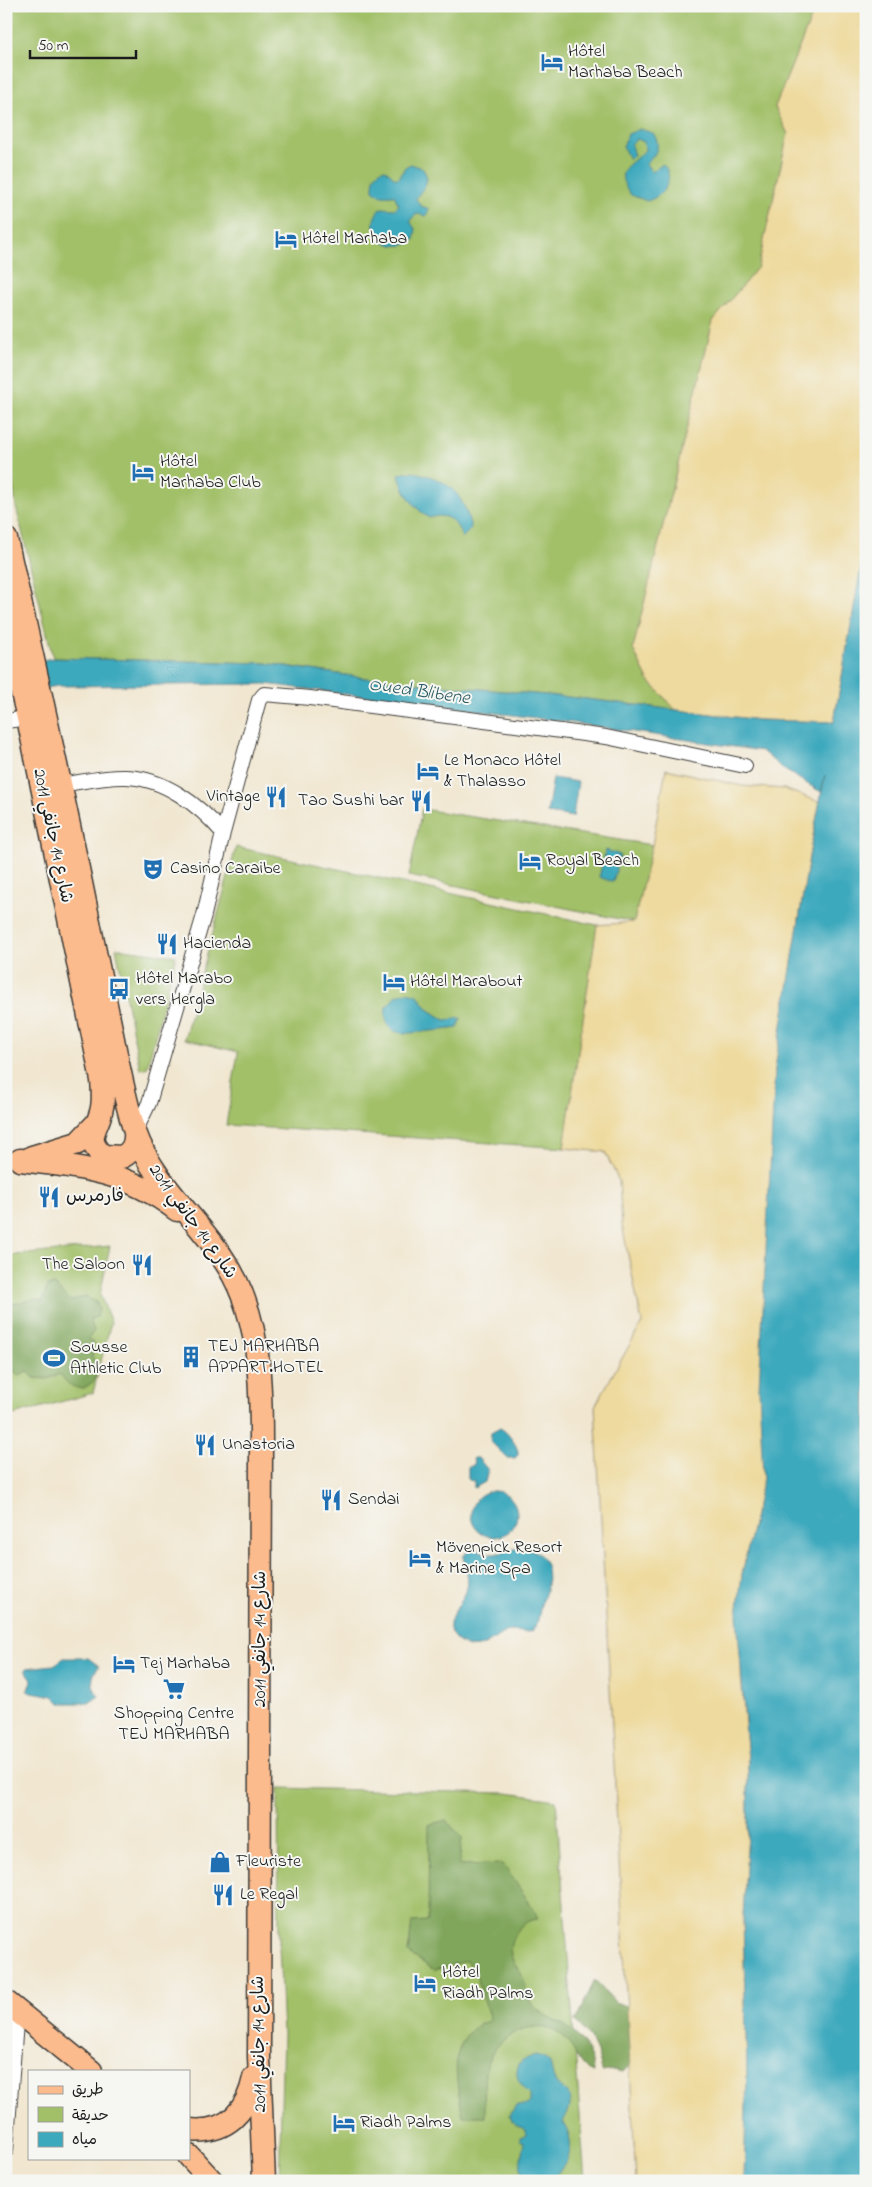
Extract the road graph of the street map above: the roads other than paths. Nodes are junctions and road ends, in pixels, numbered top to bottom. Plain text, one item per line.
1 (6, 539) edge
2 (7, 633) edge
3 (24, 658) junction
4 (31, 704) junction
5 (6, 721) edge
6 (746, 766) dead end
7 (61, 785) junction
8 (223, 834) junction
9 (96, 1124) junction
10 (135, 1132) junction
11 (13, 1161) edge
12 (199, 1228) junction
13 (12, 2006) edge
14 (259, 2057) junction
15 (91, 2070) edge
16 (190, 2130) edge
17 (7, 2132) edge
18 (6, 2151) edge
19 (190, 2157) edge
20 (212, 2181) edge
21 (264, 2181) edge

1 - 3 main road
2 - 3 main road
3 - 4 main road
4 - 5 street
4 - 7 main road, شارع 14 جانفي 2011
4 - 9 main road, شارع 14 جانفي 2011
6 - 8 street
7 - 8 street
7 - 10 main road, شارع 14 جانفي 2011
8 - 10 street
9 - 10 main road, شارع 14 جانفي 2011
9 - 11 main road
10 - 12 main road, شارع 14 جانفي 2011
11 - 12 main road
12 - 14 main road, شارع 14 جانفي 2011
13 - 15 main road
13 - 17 street
14 - 16 main road
14 - 21 main road, شارع 14 جانفي 2011
17 - 18 street
19 - 20 main road

